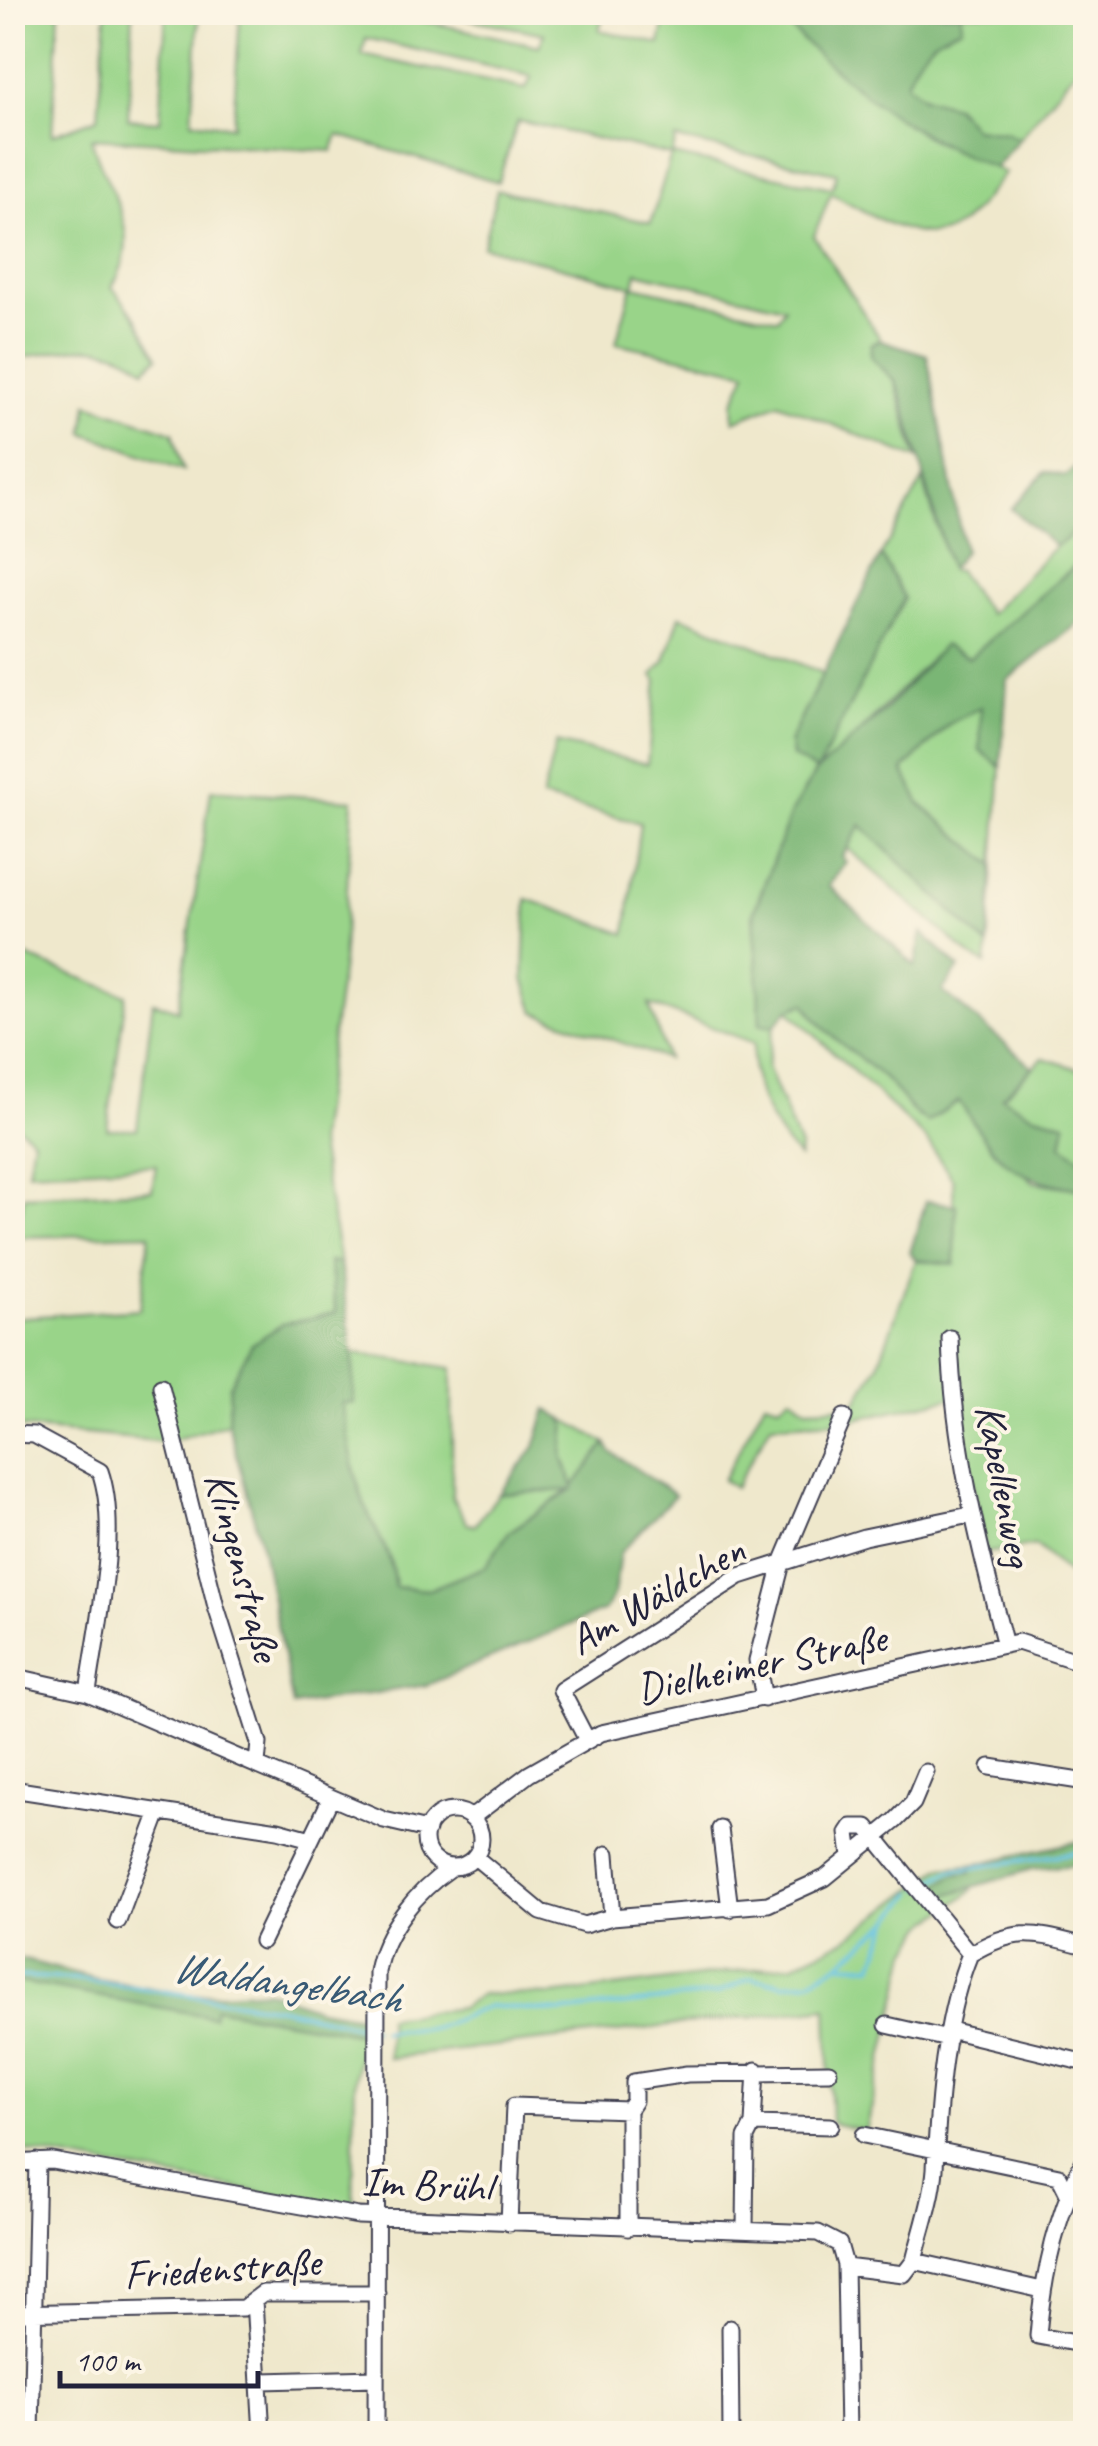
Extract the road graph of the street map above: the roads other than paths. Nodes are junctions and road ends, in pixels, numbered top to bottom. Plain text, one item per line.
1 (950, 1338) dead end
2 (161, 1386) dead end
3 (844, 1417) dead end
4 (12, 1434) edge
5 (970, 1515) junction
6 (782, 1563) junction
7 (1005, 1645) junction
8 (1086, 1664) edge
9 (12, 1676) edge
10 (88, 1693) junction
11 (764, 1698) junction
12 (583, 1733) junction
13 (257, 1764) junction
14 (990, 1768) dead end
15 (926, 1772) dead end
16 (1086, 1782) edge
17 (12, 1788) edge
18 (331, 1798) junction
19 (159, 1812) junction
20 (471, 1818) junction
21 (720, 1829) dead end
22 (427, 1830) junction
23 (878, 1835) junction
24 (311, 1840) junction
25 (607, 1854) dead end
26 (475, 1858) junction
27 (433, 1859) junction
28 (452, 1868) junction
29 (432, 1881) junction
30 (730, 1909) junction
31 (612, 1917) junction
32 (118, 1920) dead end
33 (262, 1941) dead end
34 (1086, 1946) edge
35 (970, 1954) junction
36 (887, 2026) dead end
37 (949, 2034) junction
38 (1086, 2063) edge
39 (756, 2070) junction
40 (829, 2072) dead end
41 (628, 2110) junction
42 (753, 2124) junction
43 (831, 2126) dead end
44 (864, 2136) dead end
45 (934, 2151) junction
46 (1086, 2156) edge
47 (36, 2161) junction
48 (12, 2163) edge
49 (1068, 2192) junction
50 (1086, 2196) edge
51 (377, 2217) junction
52 (509, 2222) junction
53 (628, 2228) junction
54 (744, 2230) junction
55 (914, 2261) junction
56 (845, 2267) junction
57 (1042, 2290) junction
58 (378, 2293) junction
59 (254, 2300) junction
60 (12, 2313) edge
61 (33, 2313) junction
62 (730, 2328) dead end
63 (1084, 2345) edge
64 (376, 2378) junction
65 (262, 2381) junction
66 (848, 2433) edge
67 (31, 2434) edge
68 (262, 2434) edge
69 (376, 2434) edge
70 (732, 2434) edge
71 (829, 2434) edge
72 (858, 2434) edge

1 - 5 street, Kapellenweg
2 - 13 street, Klingenstraße
3 - 6 street
4 - 10 street
5 - 6 street
5 - 7 street, Kapellenweg
6 - 11 street
6 - 12 street, Am Wäldchen
7 - 8 street, Dielheimer Straße
7 - 11 street, Dielheimer Straße
9 - 10 street
10 - 13 street
11 - 12 street, Dielheimer Straße
12 - 20 street, Dielheimer Straße
13 - 18 street
14 - 16 street
15 - 23 street
17 - 19 street
18 - 22 street
18 - 24 street
19 - 24 street
19 - 32 street
20 - 22 street, Dielheimer Straße
20 - 26 street
21 - 30 street
22 - 27 street
23 - 30 street
23 - 35 street
24 - 33 street
25 - 31 street
26 - 28 street
26 - 31 street
27 - 28 street
27 - 29 street
28 - 29 street
29 - 51 street
30 - 31 street
34 - 35 street
35 - 37 street
36 - 37 street
37 - 38 street
37 - 45 street
39 - 40 street
39 - 41 street
39 - 42 street
41 - 52 street
41 - 53 street
42 - 43 street
42 - 54 street
44 - 45 street
45 - 49 street
45 - 55 street
46 - 49 street
47 - 48 street, Im Brühl
47 - 51 street, Im Brühl
47 - 61 street
49 - 50 street
49 - 57 street
51 - 52 street, Im Brühl
51 - 58 street
52 - 53 street, Im Brühl
53 - 54 street, Im Brühl
54 - 56 street, Im Brühl
55 - 56 street
55 - 57 street
56 - 66 street
57 - 63 street
58 - 59 street, Friedenstraße
58 - 64 street
59 - 61 street, Friedenstraße
59 - 65 street
60 - 61 street, Friedenstraße
61 - 67 street
62 - 70 street
64 - 65 street
64 - 69 street
65 - 68 street
66 - 71 street
66 - 72 street

